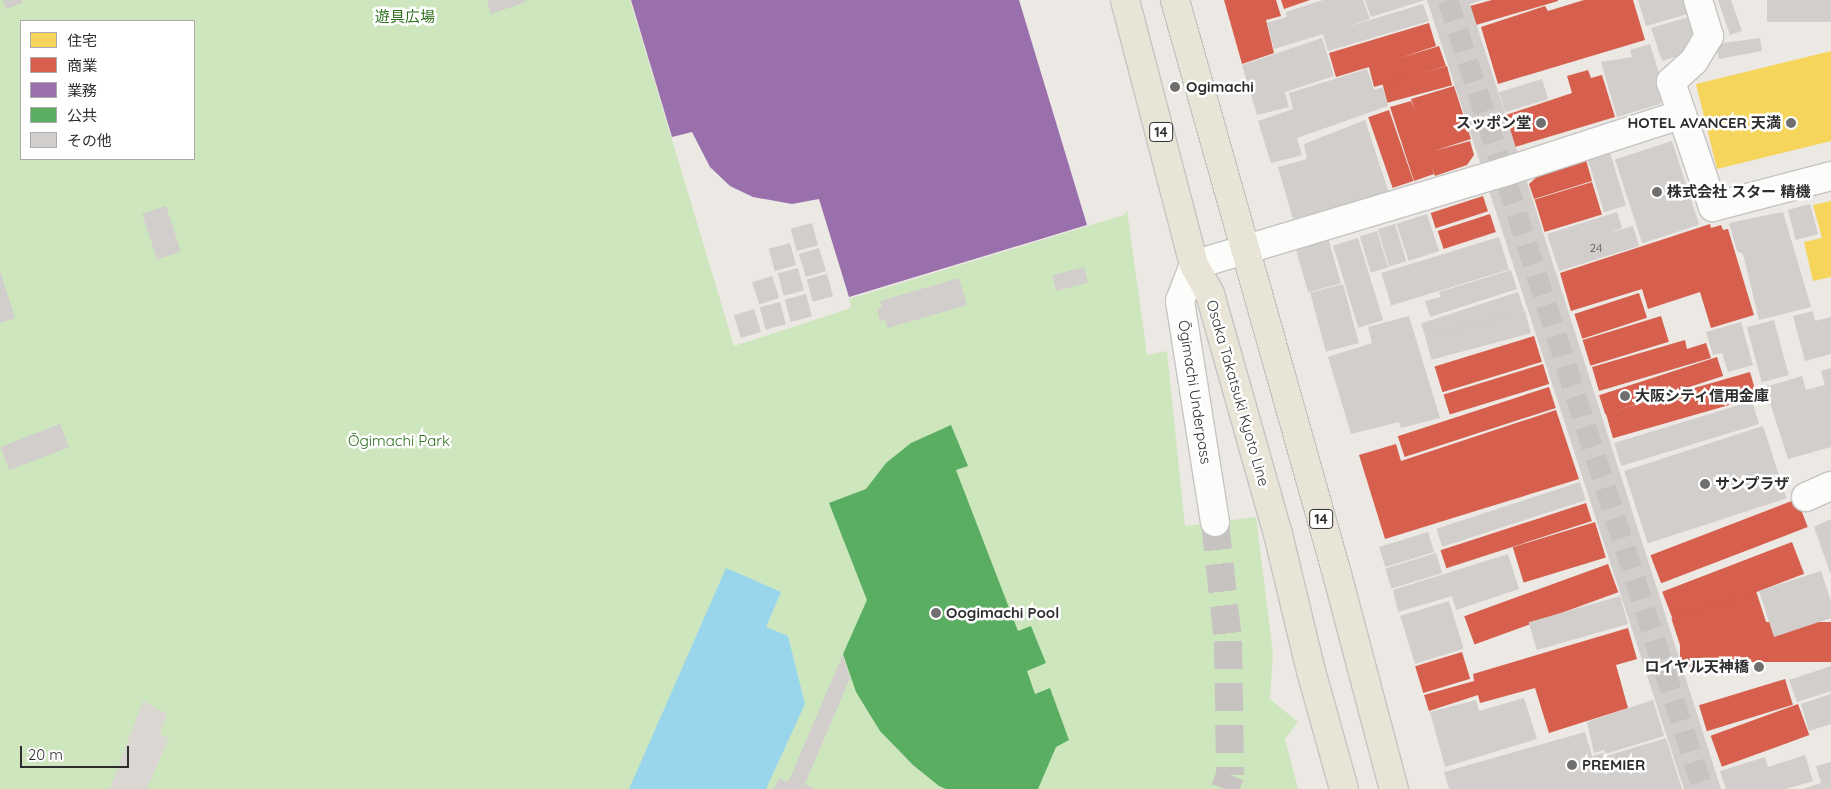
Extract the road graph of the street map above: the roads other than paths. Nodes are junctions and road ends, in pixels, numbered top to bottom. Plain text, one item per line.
1 (1125, 0) edge
2 (1175, 0) edge
3 (1698, 0) edge
4 (1682, 114) junction
5 (1831, 176) edge
6 (1245, 249) junction
7 (1194, 264) junction
8 (1831, 486) edge
9 (1806, 497) dead end
10 (1215, 522) tunnel mouth
11 (1344, 789) edge
12 (1394, 789) edge

1 - 7 main road, Osaka Takatsuki Kyoto Line / 14
2 - 6 main road, 14
3 - 4 street
4 - 5 street
4 - 6 street
6 - 7 street
6 - 12 main road, 14
7 - 10 street, Ōgimachi Underpass
7 - 11 main road, Osaka Takatsuki Kyoto Line / 14
8 - 9 street

